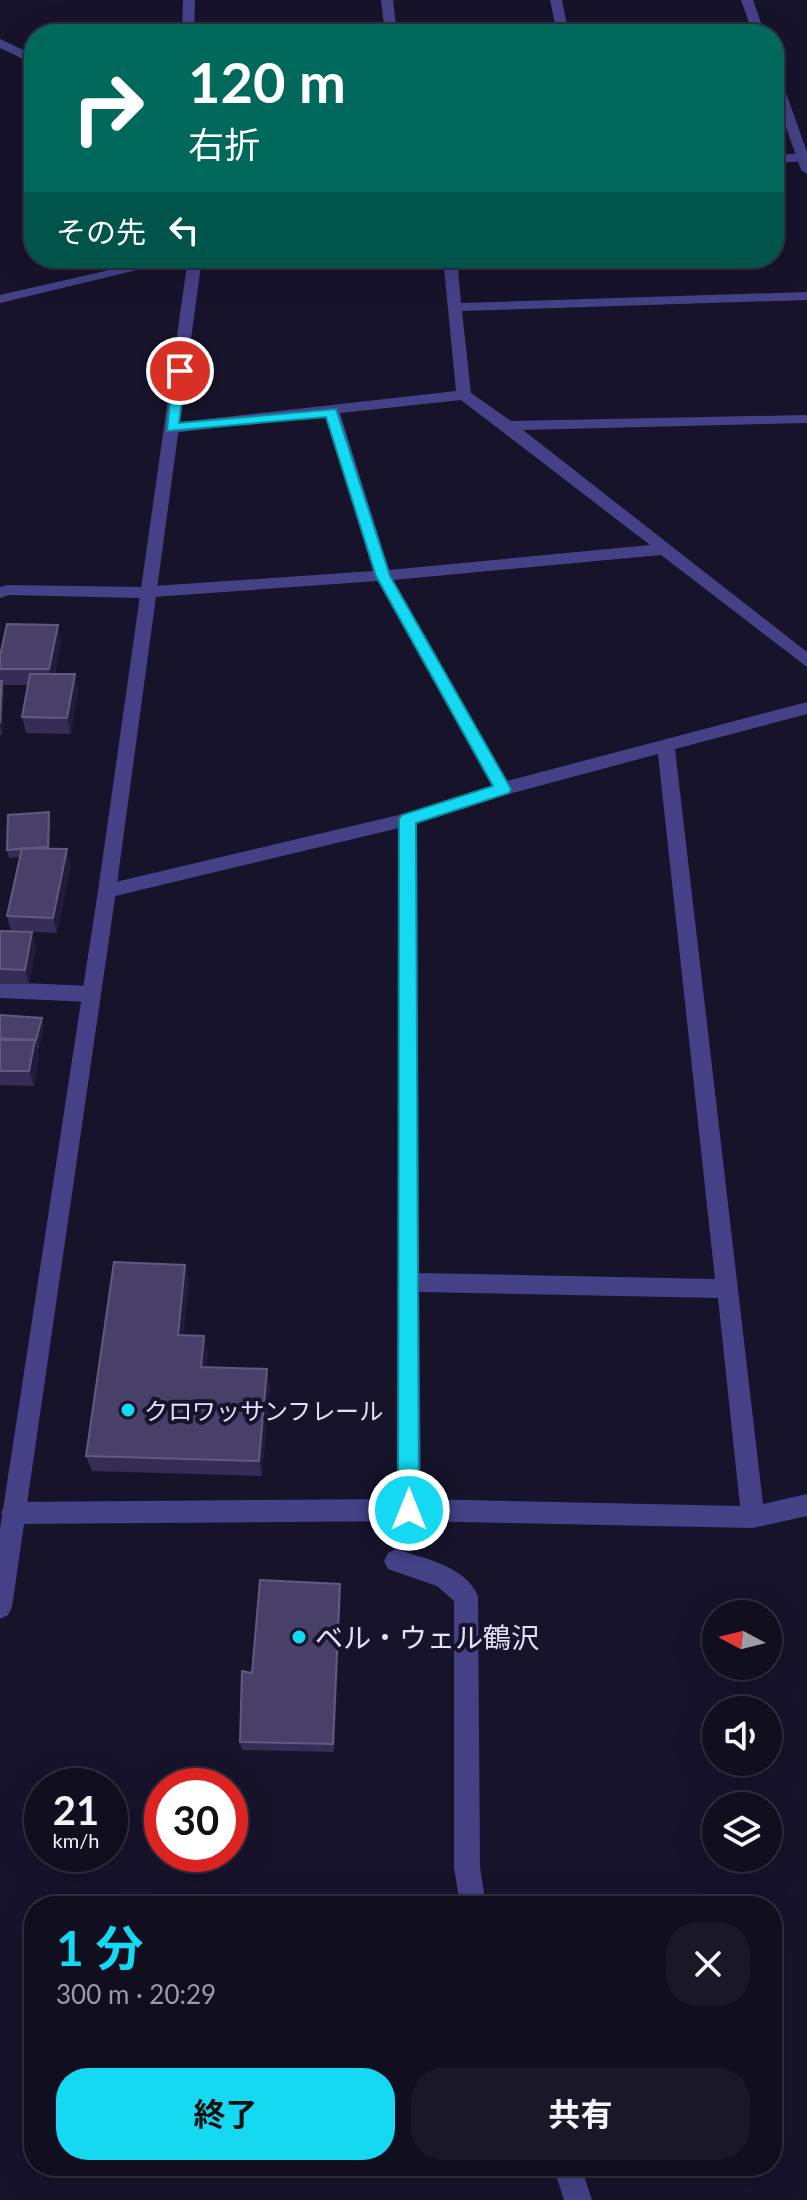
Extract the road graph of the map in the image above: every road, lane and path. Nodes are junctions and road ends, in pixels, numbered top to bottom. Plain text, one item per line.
1 (189, 0) edge
2 (387, 0) edge
3 (556, 0) edge
4 (747, 0) edge
5 (188, 24) edge
6 (390, 24) edge
7 (561, 24) edge
8 (755, 24) edge
9 (0, 43) edge
10 (24, 55) edge
11 (784, 103) edge
12 (784, 160) edge
13 (806, 161) edge
14 (136, 268) edge
15 (194, 268) edge
16 (451, 268) edge
17 (807, 296) edge
18 (0, 299) edge
19 (457, 307) junction
20 (464, 395) junction
21 (332, 412) junction
22 (807, 419) edge
23 (508, 426) junction
24 (172, 428) junction
25 (665, 549) junction
26 (383, 576) junction
27 (0, 593) edge
28 (149, 593) junction
29 (807, 661) edge
30 (807, 708) edge
31 (666, 746) junction
32 (503, 789) junction
33 (408, 819) junction
34 (107, 891) junction
35 (0, 990) edge
36 (91, 994) junction
37 (408, 1282) junction
38 (728, 1289) junction
39 (807, 1505) edge
40 (409, 1510) junction
41 (13, 1513) junction
42 (753, 1517) junction
43 (396, 1561) dead end
44 (0, 1607) edge
45 (471, 1896) edge
46 (570, 2176) edge
47 (578, 2200) edge

1 - 5 street
2 - 6 street
3 - 7 street
4 - 8 street
9 - 10 street
11 - 13 street
12 - 13 street
14 - 18 street
15 - 24 street
16 - 19 street
17 - 19 street
19 - 20 street
20 - 21 street
20 - 23 street
21 - 24 street
21 - 26 street
22 - 23 street
23 - 25 street
24 - 28 street
25 - 26 street
25 - 29 street
26 - 28 street
26 - 32 street
27 - 28 street
28 - 34 street
30 - 31 street
31 - 32 street
31 - 38 street
32 - 33 street
33 - 34 street
33 - 37 street
34 - 36 street
35 - 36 street
36 - 41 street
37 - 38 street
37 - 40 street
38 - 42 street
39 - 42 street
40 - 41 street
40 - 42 street
41 - 44 street
43 - 45 street
46 - 47 street

